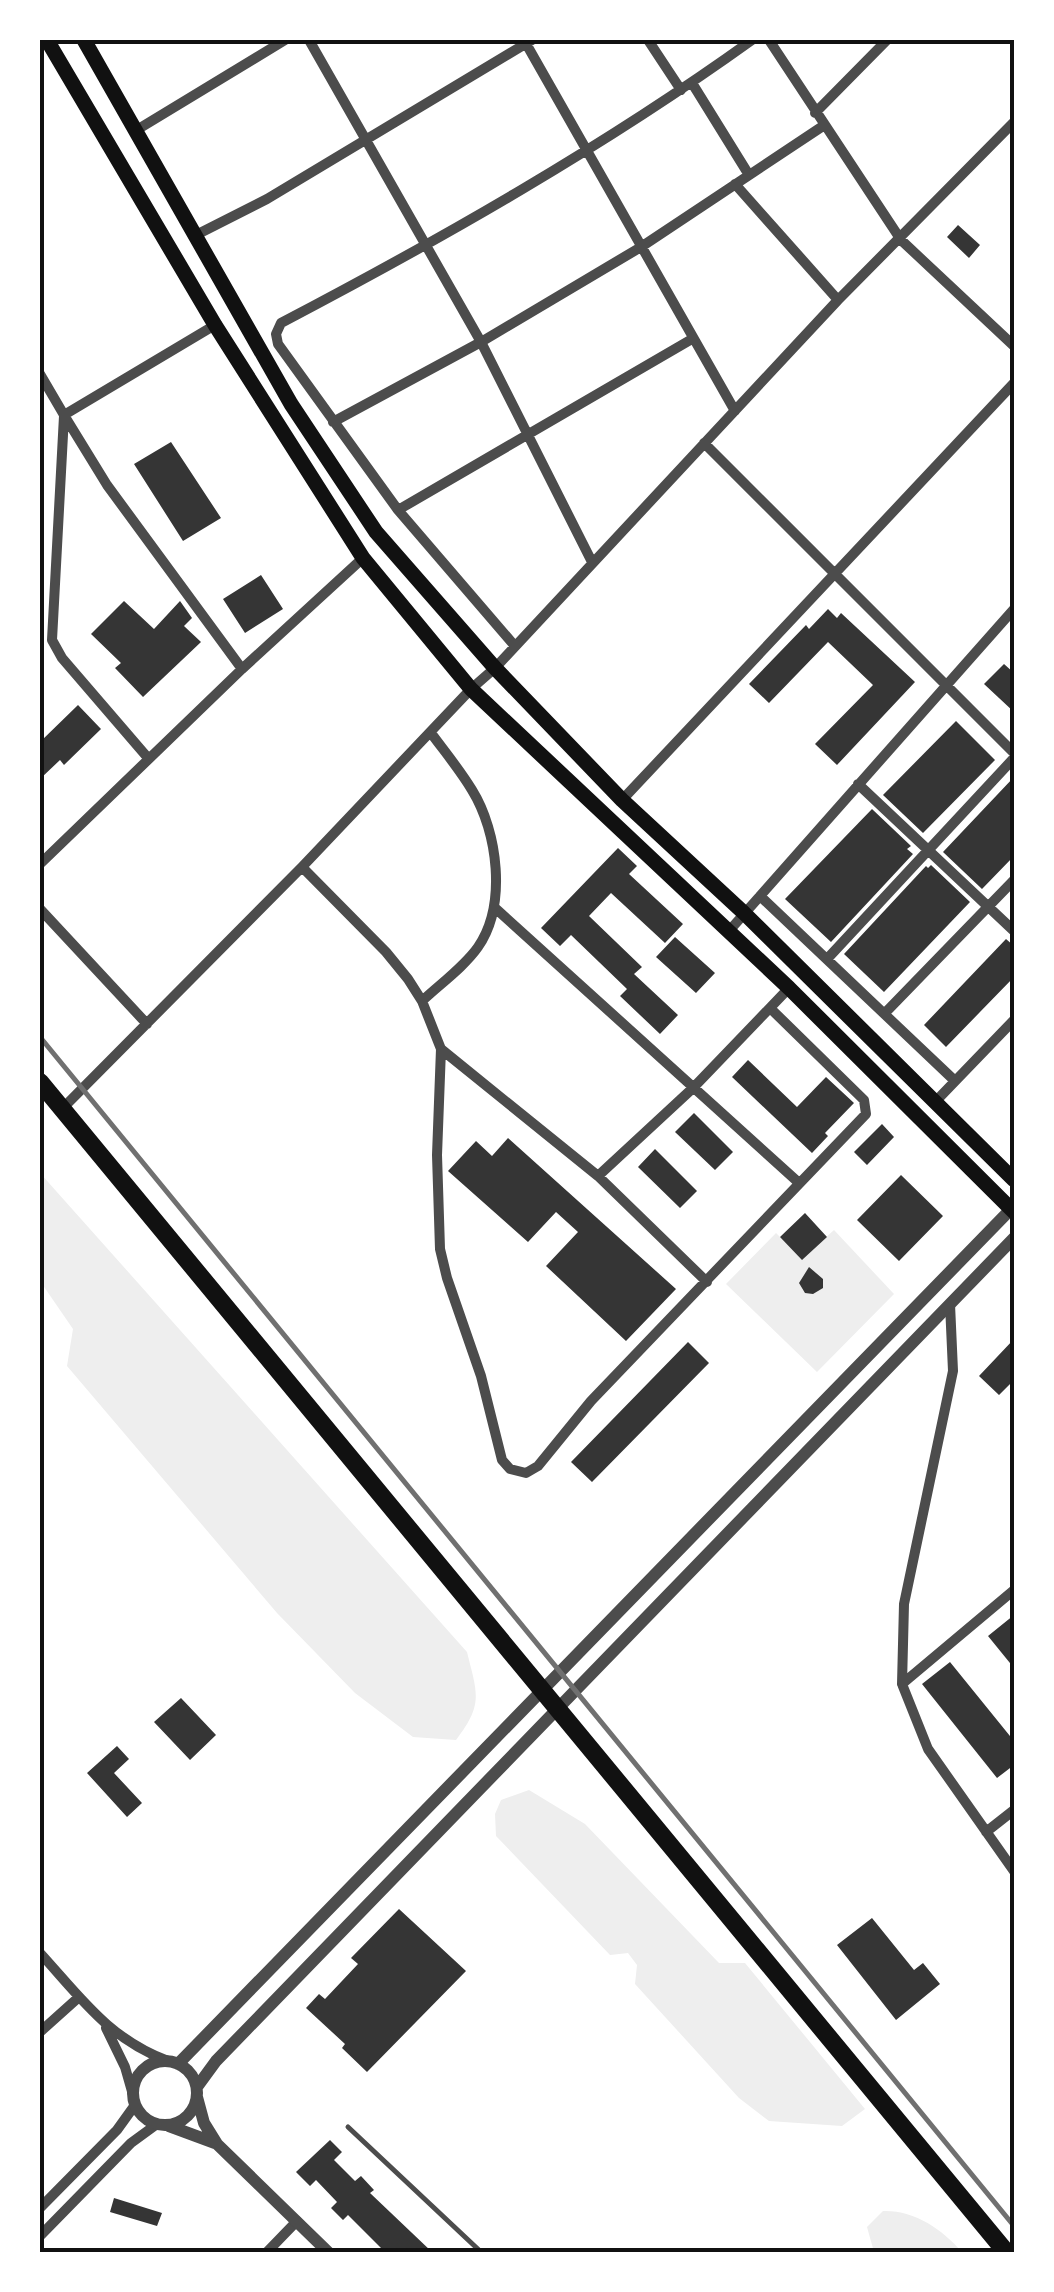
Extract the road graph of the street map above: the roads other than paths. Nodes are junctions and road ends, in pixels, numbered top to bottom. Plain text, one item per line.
1 (47, 40) edge
2 (84, 40) edge
3 (285, 40) edge
4 (309, 40) edge
5 (648, 40) edge
6 (752, 40) edge
7 (769, 40) edge
8 (886, 40) edge
9 (527, 41) edge
10 (692, 82) junction
11 (681, 90) junction
12 (814, 113) junction
13 (1014, 122) edge
14 (823, 126) junction
15 (135, 130) junction
16 (366, 138) junction
17 (584, 150) junction
18 (750, 175) junction
19 (736, 184) junction
20 (196, 234) junction
21 (900, 240) junction
22 (426, 247) junction
23 (641, 247) junction
24 (838, 300) junction
25 (215, 325) junction
26 (692, 339) junction
27 (482, 342) junction
28 (1014, 346) edge
29 (40, 374) edge
30 (1014, 384) edge
31 (734, 411) junction
32 (64, 416) junction
33 (333, 422) junction
34 (526, 433) junction
35 (704, 444) junction
36 (398, 510) junction
37 (363, 558) junction
38 (592, 562) junction
39 (835, 575) junction
40 (1014, 609) edge
41 (514, 645) junction
42 (495, 668) junction
43 (242, 669) junction
44 (944, 686) junction
45 (471, 689) junction
46 (431, 733) junction
47 (1014, 756) edge
48 (148, 758) junction
49 (858, 784) junction
50 (622, 800) junction
51 (929, 851) junction
52 (40, 864) edge
53 (302, 867) junction
54 (1014, 880) edge
55 (760, 896) junction
56 (988, 907) junction
57 (494, 908) junction
58 (40, 909) edge
59 (744, 913) junction
60 (729, 931) junction
61 (1014, 931) edge
62 (828, 958) junction
63 (789, 988) junction
64 (422, 1001) junction
65 (770, 1008) junction
66 (884, 1013) junction
67 (1014, 1020) edge
68 (146, 1024) junction
69 (441, 1049) junction
70 (954, 1080) junction
71 (40, 1082) edge
72 (693, 1088) junction
73 (936, 1102) junction
74 (62, 1109) junction
75 (598, 1176) junction
76 (1014, 1180) edge
77 (798, 1182) junction
78 (1012, 1209) edge
79 (1014, 1238) edge
80 (707, 1282) junction
81 (950, 1304) junction
82 (1014, 1590) edge
83 (902, 1684) junction
84 (542, 1690) junction
85 (557, 1708) junction
86 (1014, 1810) edge
87 (986, 1832) junction
88 (1014, 1871) edge
89 (40, 1953) edge
90 (79, 1997) junction
91 (106, 2027) junction
92 (40, 2032) edge
93 (173, 2062) junction
94 (197, 2092) junction
95 (134, 2100) junction
96 (162, 2125) junction
97 (348, 2127) dead end
98 (218, 2144) junction
99 (40, 2208) edge
100 (296, 2221) junction
101 (40, 2236) edge
102 (267, 2252) edge
103 (328, 2252) edge
104 (480, 2252) edge
105 (1006, 2252) edge

1 - 25 main road
2 - 15 main road
3 - 15 street
4 - 16 street
5 - 11 street
6 - 10 street
7 - 12 street
8 - 12 street
9 - 16 street
9 - 17 street
10 - 11 street
10 - 18 street
11 - 17 street
12 - 14 street
13 - 21 street
14 - 18 street
14 - 21 street
15 - 20 main road
16 - 20 street
16 - 22 street
17 - 22 street
17 - 23 street
18 - 19 street
19 - 23 street
19 - 24 street
20 - 42 main road
21 - 24 street
21 - 28 street
22 - 27 street
22 - 33 street
23 - 26 street
23 - 27 street
24 - 31 street
25 - 32 street
25 - 37 main road
26 - 31 street
26 - 34 street
27 - 33 street
27 - 34 street
29 - 32 street
30 - 39 street
31 - 35 street
32 - 43 street
32 - 48 street
33 - 36 street
34 - 36 street
34 - 38 street
35 - 38 street
35 - 39 street
36 - 41 street
37 - 43 street
37 - 45 main road
38 - 41 street
39 - 44 street
39 - 50 street
40 - 44 street
41 - 42 street
42 - 45 street
42 - 50 main road
43 - 48 street
44 - 47 street
44 - 49 street
45 - 46 street
45 - 60 main road
46 - 53 street
46 - 57 street
47 - 51 street
48 - 52 street
49 - 51 street
49 - 55 street
50 - 59 main road
51 - 56 street
51 - 62 street
53 - 64 street
53 - 68 street
54 - 56 street
55 - 59 street
55 - 62 street
56 - 61 street
56 - 66 street
57 - 64 street
57 - 72 street
58 - 68 street
59 - 60 street
59 - 73 main road
60 - 63 main road
62 - 66 street
63 - 65 street
63 - 78 main road
64 - 69 street
65 - 72 street
65 - 77 street
66 - 70 street
67 - 70 street
68 - 74 street
69 - 75 street
69 - 80 street
70 - 73 street
71 - 74 highway
72 - 75 street
72 - 77 street
73 - 76 main road
74 - 84 highway
75 - 80 street
77 - 80 street
78 - 84 street
79 - 81 street
81 - 83 street
81 - 85 street
82 - 83 street
83 - 87 street
84 - 85 highway
84 - 93 street
85 - 94 street
85 - 105 highway
86 - 87 street
87 - 88 street
89 - 90 street
90 - 91 street
90 - 92 street
91 - 93 street
91 - 95 street
93 - 94 street
93 - 95 street
94 - 96 street
94 - 98 street
95 - 96 street
95 - 99 street
96 - 98 street
96 - 101 street
97 - 104 lane
98 - 100 street
100 - 102 street
100 - 103 street

